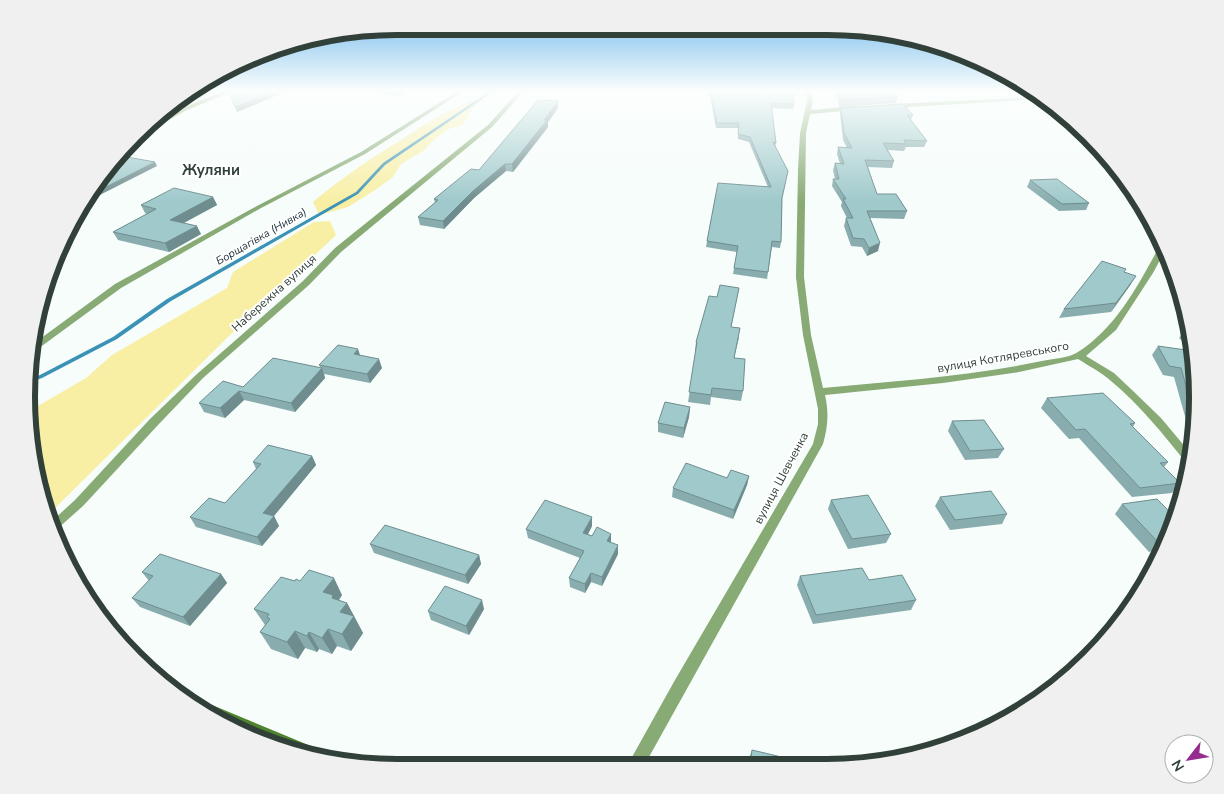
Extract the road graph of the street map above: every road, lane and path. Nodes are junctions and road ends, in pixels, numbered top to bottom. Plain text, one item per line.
1 (403, 128) edge
2 (488, 128) edge
3 (804, 128) edge
4 (1159, 254) edge
5 (39, 344) edge
6 (1080, 356) junction
7 (820, 392) junction
8 (1184, 454) edge
9 (58, 523) edge
10 (639, 759) edge

1 - 5 street
2 - 9 street, Набережна вулиця
3 - 7 street, вулиця Шевченка
4 - 6 street, вулиця Котляревського
6 - 7 street, вулиця Котляревського
6 - 8 street
7 - 10 street, вулиця Шевченка

